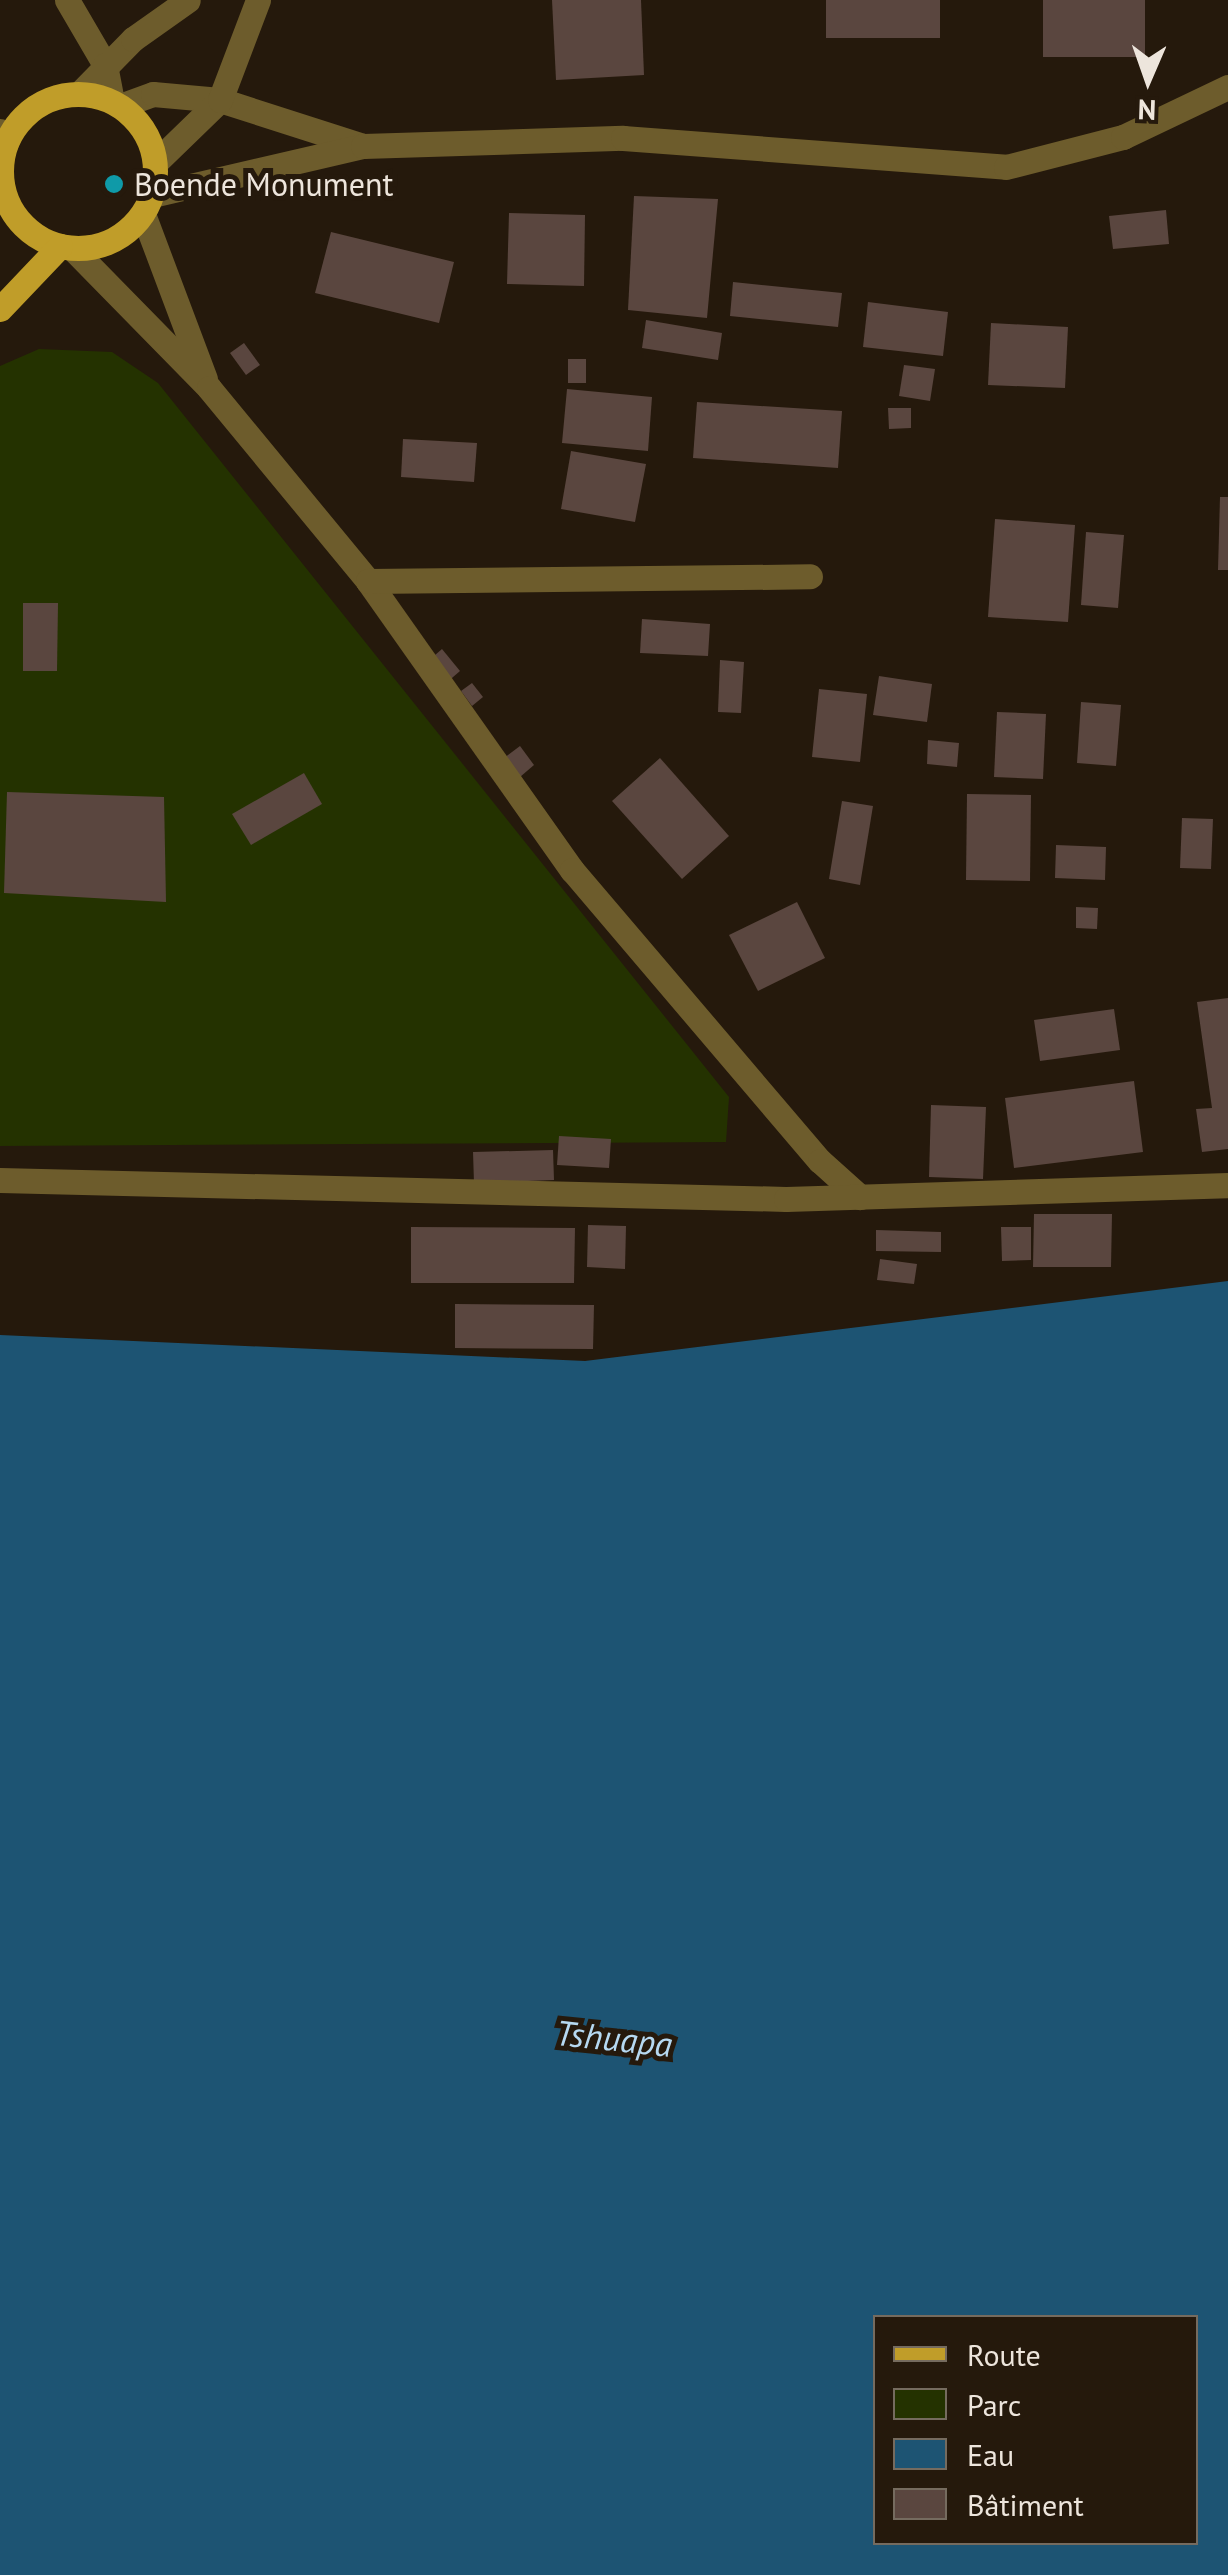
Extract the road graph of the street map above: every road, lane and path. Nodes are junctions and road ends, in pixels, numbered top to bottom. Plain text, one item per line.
1 (67, 0) edge
2 (188, 0) edge
3 (258, 0) edge
4 (104, 65) junction
5 (1228, 87) edge
6 (79, 94) junction
7 (220, 100) junction
8 (116, 104) junction
9 (364, 146) junction
10 (2, 147) edge
11 (156, 162) junction
12 (1, 189) edge
13 (148, 205) junction
14 (66, 248) junction
15 (0, 309) edge
16 (208, 388) junction
17 (810, 576) dead end
18 (368, 581) junction
19 (0, 1180) edge
20 (1228, 1185) edge
21 (860, 1198) junction

1 - 4 street
2 - 4 street
3 - 7 street
4 - 6 street
4 - 8 street
5 - 9 street
6 - 8 main road
6 - 10 main road
7 - 8 street
7 - 9 street
7 - 11 street
8 - 11 main road
9 - 13 street
10 - 12 main road
11 - 13 main road
12 - 14 main road
13 - 14 main road
13 - 16 street
14 - 15 main road
14 - 16 street
16 - 18 street
17 - 18 street
18 - 21 street
19 - 21 street
20 - 21 street

